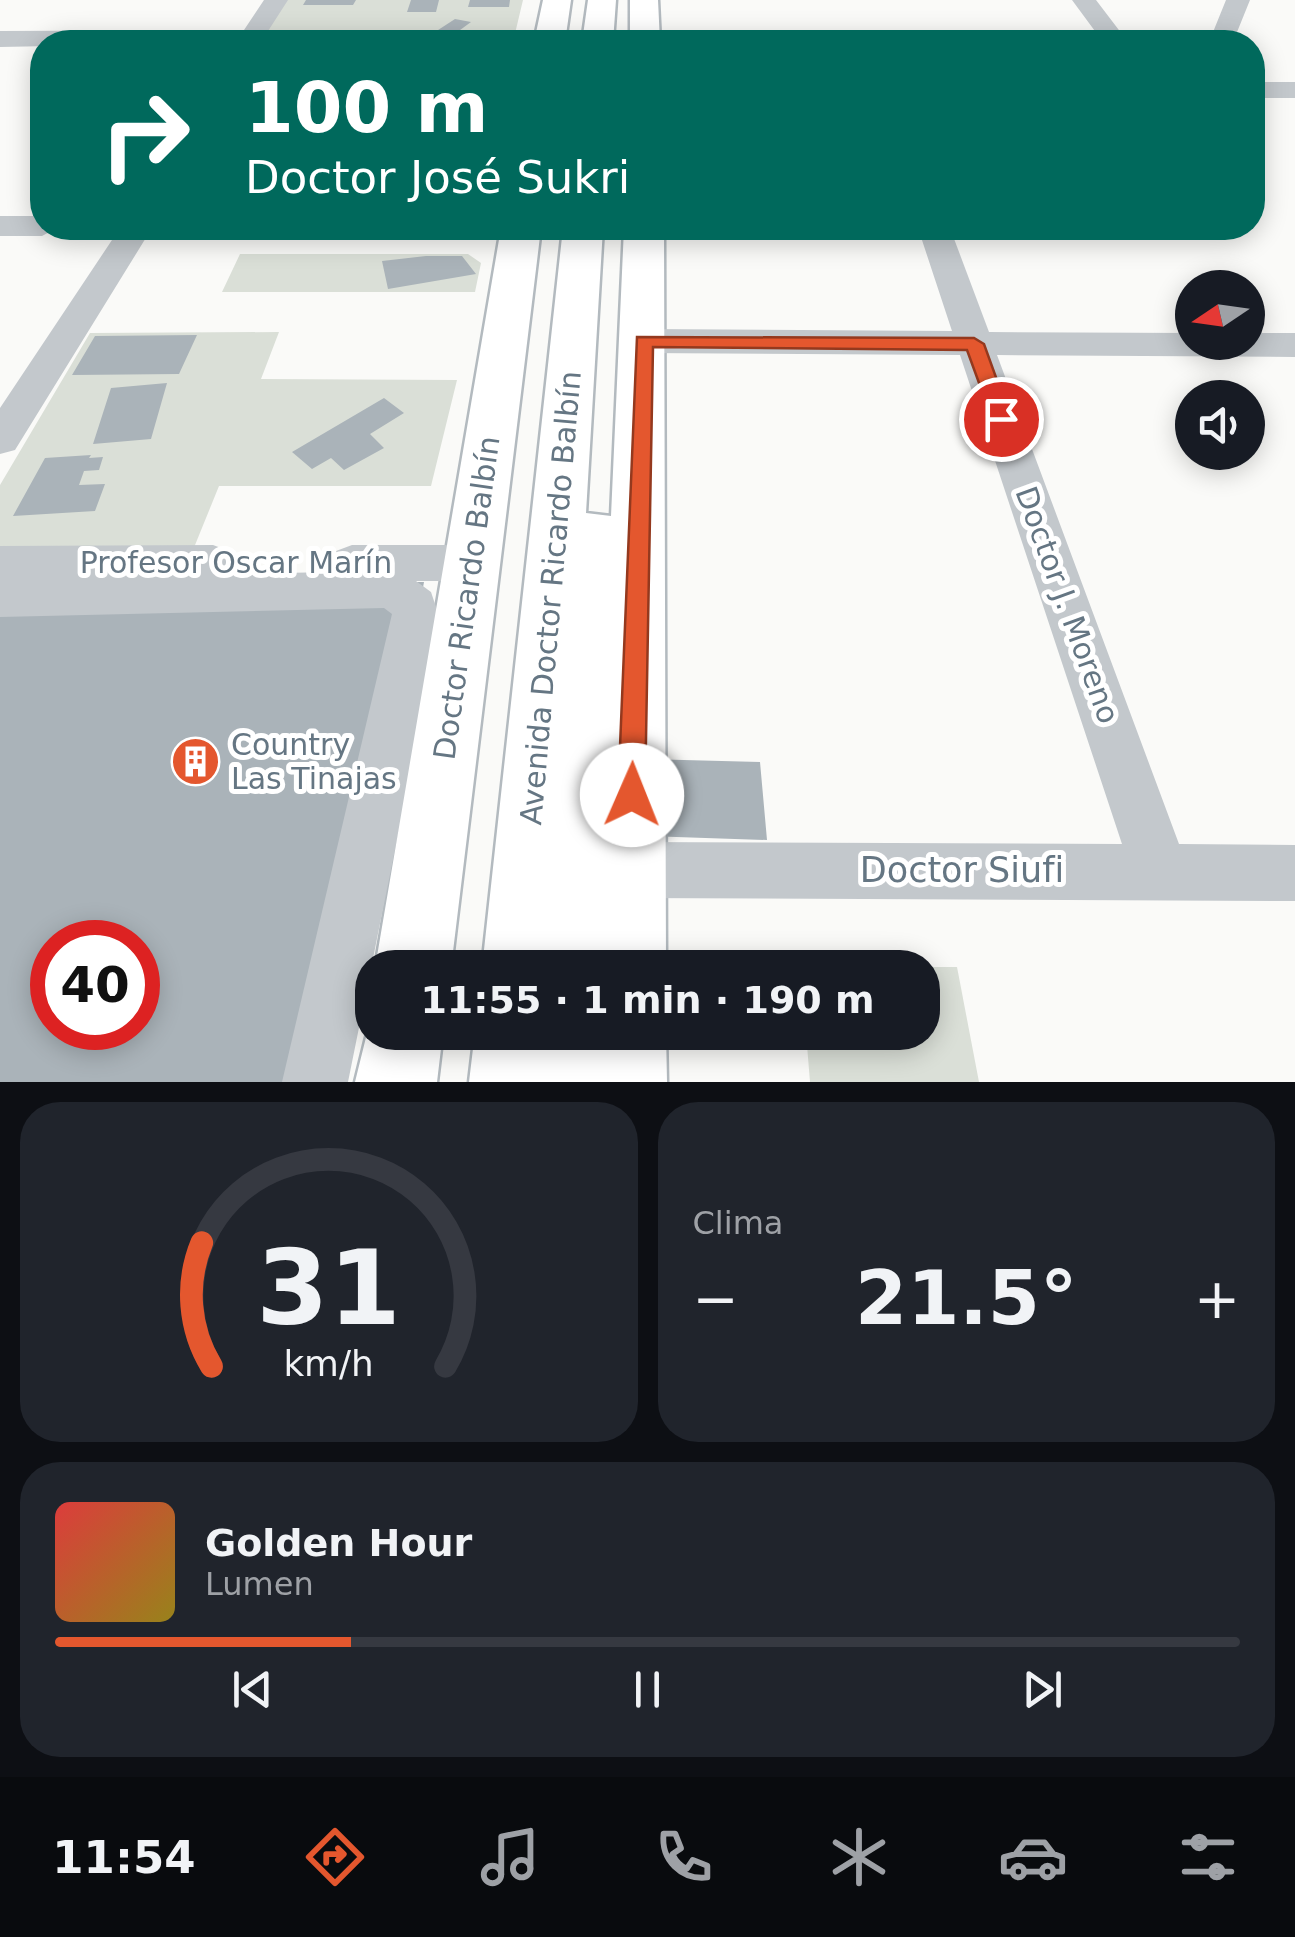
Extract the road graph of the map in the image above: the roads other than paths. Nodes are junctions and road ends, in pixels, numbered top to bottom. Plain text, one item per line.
1 (276, 0) edge
2 (557, 0) edge
3 (602, 0) edge
4 (618, 0) edge
5 (644, 0) edge
6 (1084, 0) edge
7 (1238, 0) edge
8 (256, 30) edge
9 (552, 30) edge
10 (599, 30) edge
11 (617, 30) edge
12 (645, 30) edge
13 (1107, 30) edge
14 (1227, 30) edge
15 (0, 39) edge
16 (30, 39) edge
17 (1265, 90) edge
18 (1295, 90) edge
19 (0, 226) edge
20 (30, 226) edge
21 (128, 240) edge
22 (519, 240) edge
23 (581, 240) edge
24 (607, 240) edge
25 (644, 240) edge
26 (938, 240) edge
27 (643, 341) junction
28 (974, 344) junction
29 (1295, 345) edge
30 (0, 440) edge
31 (472, 563) junction
32 (0, 564) edge
33 (0, 598) edge
34 (362, 870) junction
35 (630, 870) junction
36 (1160, 870) junction
37 (1295, 873) edge
38 (427, 874) junction
39 (416, 950) edge
40 (522, 950) edge
41 (573, 950) edge
42 (628, 950) edge
43 (401, 1050) edge
44 (513, 1050) edge
45 (567, 1050) edge
46 (627, 1050) edge
47 (316, 1082) edge
48 (396, 1082) edge
49 (510, 1082) edge
50 (566, 1082) edge
51 (626, 1082) edge

1 - 8 street
2 - 9 street
3 - 10 street
4 - 11 street
5 - 12 street
6 - 13 street
7 - 14 street
15 - 16 street
17 - 18 street
19 - 20 street
21 - 30 street
22 - 31 street, Doctor Ricardo Balbín
23 - 40 street, Avenida Doctor Ricardo Balbín
24 - 41 street, Avenida Doctor Ricardo Balbín
25 - 27 street
26 - 28 street, Doctor J. Moreno
27 - 28 street
27 - 35 street
28 - 29 street
28 - 36 street, Doctor J. Moreno
31 - 32 street, Profesor Oscar Marín
31 - 38 street, Doctor Ricardo Balbín
33 - 34 street
34 - 38 street
34 - 47 street
35 - 36 street, Doctor Siufi
35 - 42 street
36 - 37 street, Doctor Siufi
38 - 39 street, Doctor Ricardo Balbín
43 - 48 street
44 - 49 street
45 - 50 street
46 - 51 street

